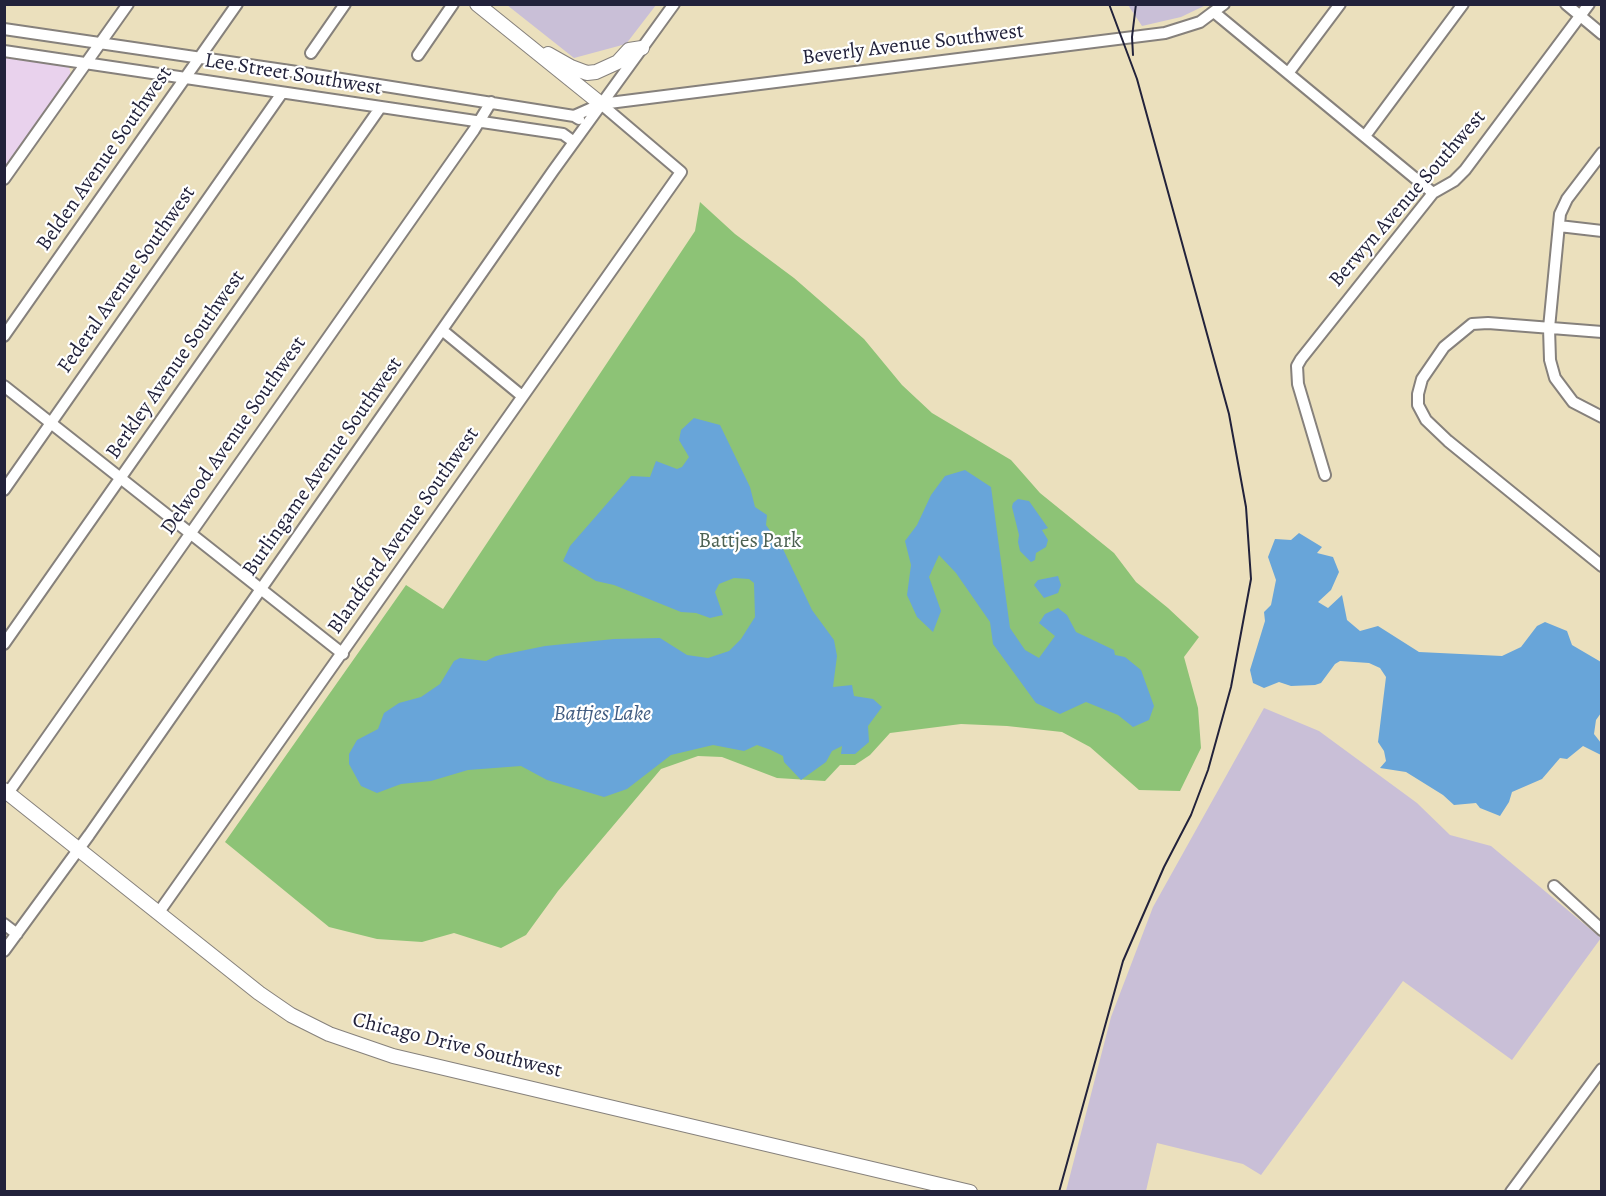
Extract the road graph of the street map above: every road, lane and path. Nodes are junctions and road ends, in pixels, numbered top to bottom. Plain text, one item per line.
1 (128, 4) edge
2 (237, 4) edge
3 (345, 4) edge
4 (453, 4) edge
5 (477, 4) edge
6 (674, 4) edge
7 (1224, 4) edge
8 (1340, 4) edge
9 (1463, 4) edge
10 (1566, 4) edge
11 (1589, 4) edge
12 (1215, 13) junction
13 (1581, 16) junction
14 (4, 29) edge
15 (1602, 34) edge
16 (101, 43) junction
17 (527, 45) junction
18 (642, 48) junction
19 (4, 51) edge
20 (311, 53) dead end
21 (418, 55) dead end
22 (199, 57) junction
23 (86, 63) junction
24 (1289, 72) junction
25 (186, 78) junction
26 (282, 93) junction
27 (491, 102) junction
28 (600, 104) junction
29 (380, 108) junction
30 (574, 116) junction
31 (479, 123) junction
32 (587, 125) junction
33 (1365, 136) junction
34 (574, 142) junction
35 (1602, 153) edge
36 (4, 179) edge
37 (1433, 193) junction
38 (1559, 226) junction
39 (1602, 231) edge
40 (1549, 328) junction
41 (442, 330) junction
42 (1602, 332) edge
43 (4, 336) edge
44 (4, 386) edge
45 (522, 396) junction
46 (1602, 417) edge
47 (51, 423) junction
48 (1325, 475) dead end
49 (120, 478) junction
50 (4, 490) edge
51 (190, 532) junction
52 (1602, 566) edge
53 (262, 588) junction
54 (4, 644) edge
55 (343, 654) junction
56 (6, 791) edge
57 (80, 849) junction
58 (1554, 886) dead end
59 (159, 912) junction
60 (4, 924) edge
61 (1602, 930) edge
62 (17, 934) junction
63 (4, 951) edge
64 (1602, 1069) edge
65 (970, 1191) edge
66 (1511, 1191) edge

1 - 16 street
2 - 22 street, Belden Avenue Southwest
3 - 20 street
4 - 21 street
5 - 17 main road
6 - 18 street, Burlingame Avenue Southwest
7 - 12 street, Beverly Avenue Southwest
8 - 24 street
9 - 33 street
10 - 13 street
11 - 13 street, Berwyn Avenue Southwest
12 - 24 street
12 - 28 street, Beverly Avenue Southwest
13 - 15 street
13 - 37 street, Berwyn Avenue Southwest
14 - 16 street, Lee Street Southwest
16 - 22 street, Lee Street Southwest
16 - 23 street
17 - 18 main road
17 - 28 main road
18 - 28 street, Burlingame Avenue Southwest
19 - 23 street, Lee Street Southwest
22 - 25 street, Belden Avenue Southwest
22 - 27 street, Lee Street Southwest
23 - 25 street, Lee Street Southwest
23 - 36 street
24 - 33 street
25 - 26 street, Lee Street Southwest
25 - 43 street, Belden Avenue Southwest
26 - 29 street, Lee Street Southwest
26 - 47 street, Federal Avenue Southwest
27 - 30 street, Lee Street Southwest
27 - 31 street, Delwood Avenue Southwest
28 - 30 street
28 - 32 street, Burlingame Avenue Southwest
28 - 45 street, Blandford Avenue Southwest
29 - 31 street, Lee Street Southwest
29 - 49 street, Berkley Avenue Southwest
30 - 32 street, Lee Street Southwest
31 - 34 street, Lee Street Southwest
31 - 51 street, Delwood Avenue Southwest
32 - 34 street, Burlingame Avenue Southwest
33 - 37 street
34 - 41 street, Burlingame Avenue Southwest
35 - 38 street
37 - 48 street, Berwyn Avenue Southwest
38 - 39 street
38 - 40 street
40 - 42 street
40 - 46 street
40 - 52 street
41 - 45 street
41 - 53 street, Burlingame Avenue Southwest
44 - 47 street
45 - 55 street, Blandford Avenue Southwest
47 - 49 street
47 - 50 street, Federal Avenue Southwest
49 - 51 street
49 - 54 street, Berkley Avenue Southwest
51 - 53 street
51 - 56 street, Delwood Avenue Southwest
53 - 55 street
53 - 57 street, Burlingame Avenue Southwest
55 - 59 street, Blandford Avenue Southwest
56 - 57 main road, Chicago Drive Southwest
57 - 59 main road, Chicago Drive Southwest
57 - 62 street, Burlingame Avenue Southwest
58 - 61 street
59 - 65 main road, Chicago Drive Southwest
60 - 62 street
62 - 63 street, Burlingame Avenue Southwest
64 - 66 street

